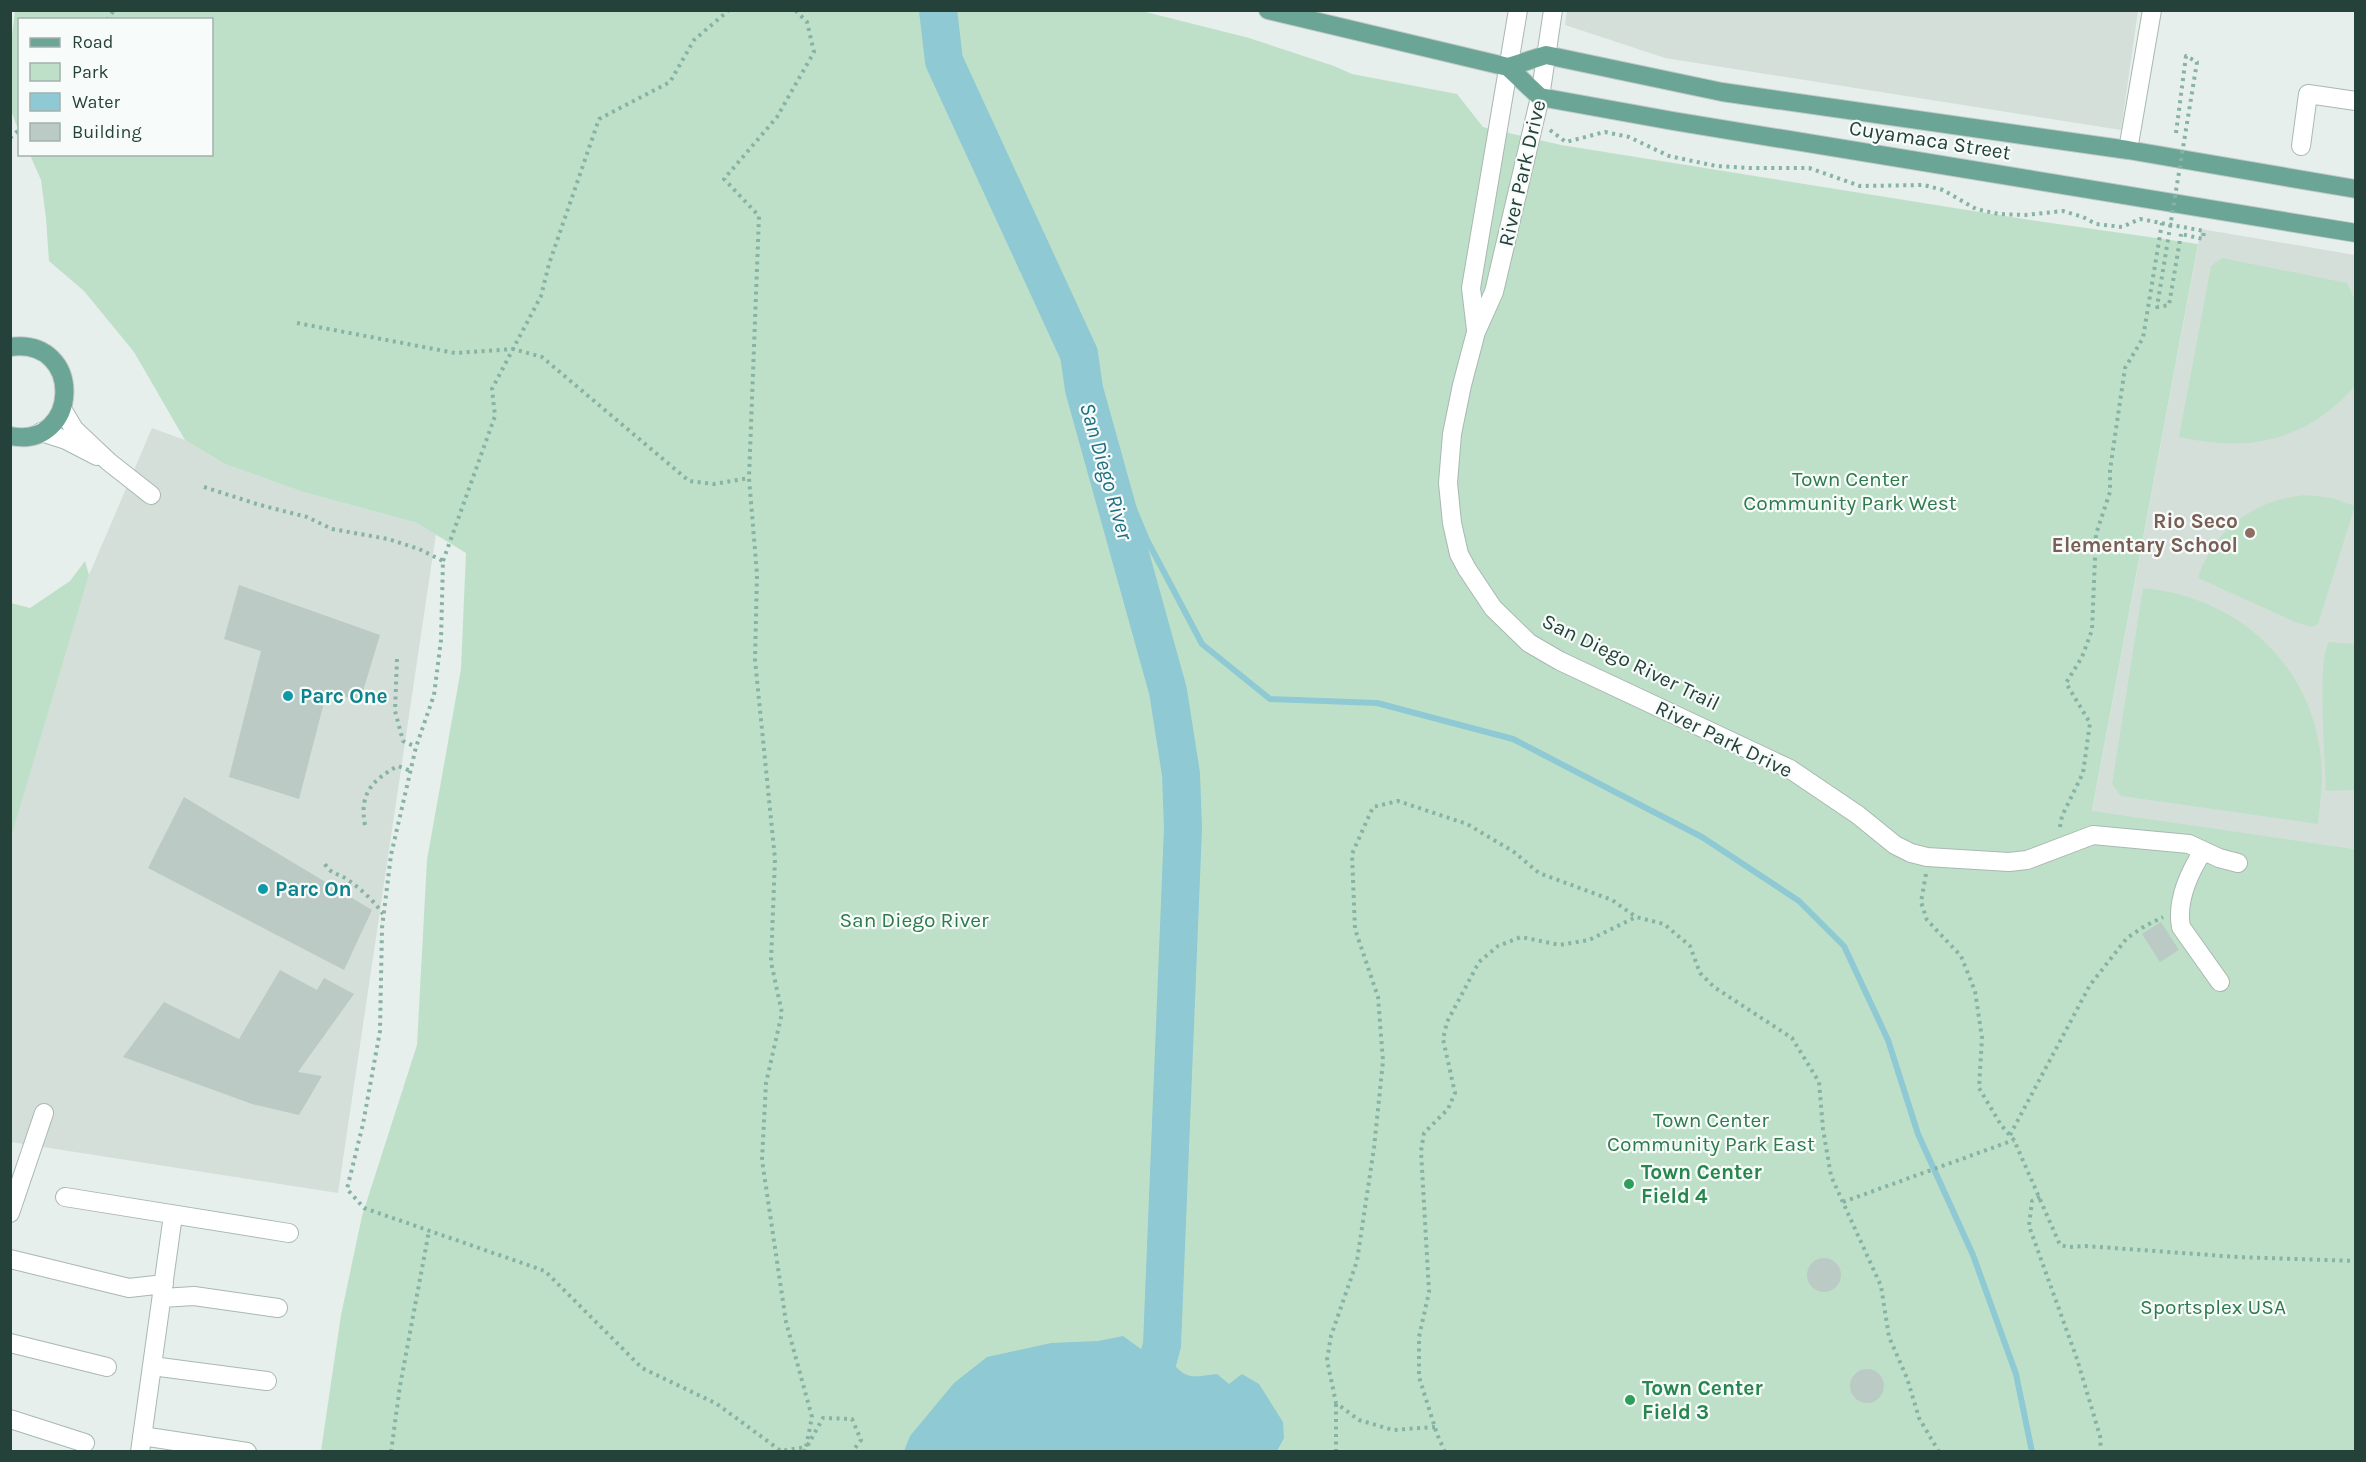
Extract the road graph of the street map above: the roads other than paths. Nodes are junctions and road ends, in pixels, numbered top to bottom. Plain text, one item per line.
1 (1518, 10) edge
2 (1553, 10) edge
3 (2152, 10) edge
4 (1273, 12) edge
5 (1545, 55) junction
6 (1508, 67) junction
7 (1540, 97) junction
8 (2355, 100) edge
9 (2301, 146) dead end
10 (2128, 150) junction
11 (2355, 189) edge
12 (2355, 233) edge
13 (1476, 332) junction
14 (10, 347) edge
15 (62, 409) junction
16 (42, 432) junction
17 (10, 436) edge
18 (109, 462) junction
19 (151, 495) dead end
20 (2203, 851) junction
21 (2238, 863) dead end
22 (2220, 982) dead end
23 (44, 1113) dead end
24 (65, 1197) dead end
25 (11, 1207) edge
26 (173, 1215) junction
27 (290, 1233) dead end
28 (10, 1259) edge
29 (163, 1291) junction
30 (278, 1308) dead end
31 (10, 1343) edge
32 (152, 1366) junction
33 (107, 1367) dead end
34 (267, 1382) dead end
35 (10, 1419) edge
36 (85, 1443) dead end
37 (141, 1444) edge
38 (247, 1452) edge

1 - 6 street, River Park Drive
2 - 5 street, River Park Drive
3 - 10 street
4 - 6 main road
5 - 6 main road, Cuyamaca Street
5 - 7 street, River Park Drive
5 - 10 main road, Cuyamaca Street
6 - 7 main road
6 - 13 street, River Park Drive
7 - 12 main road, Cuyamaca Street
7 - 13 street, River Park Drive
8 - 9 street
10 - 11 main road, Cuyamaca Street
13 - 20 street, River Park Drive
14 - 15 main road
15 - 16 main road
15 - 18 street
16 - 17 main road
16 - 18 street
18 - 19 street
20 - 21 street, River Park Drive
20 - 22 street
23 - 25 street
24 - 26 street
26 - 27 street
26 - 29 street
28 - 29 street
29 - 30 street
29 - 32 street
31 - 33 street
32 - 34 street
32 - 37 street
35 - 36 street
37 - 38 street

